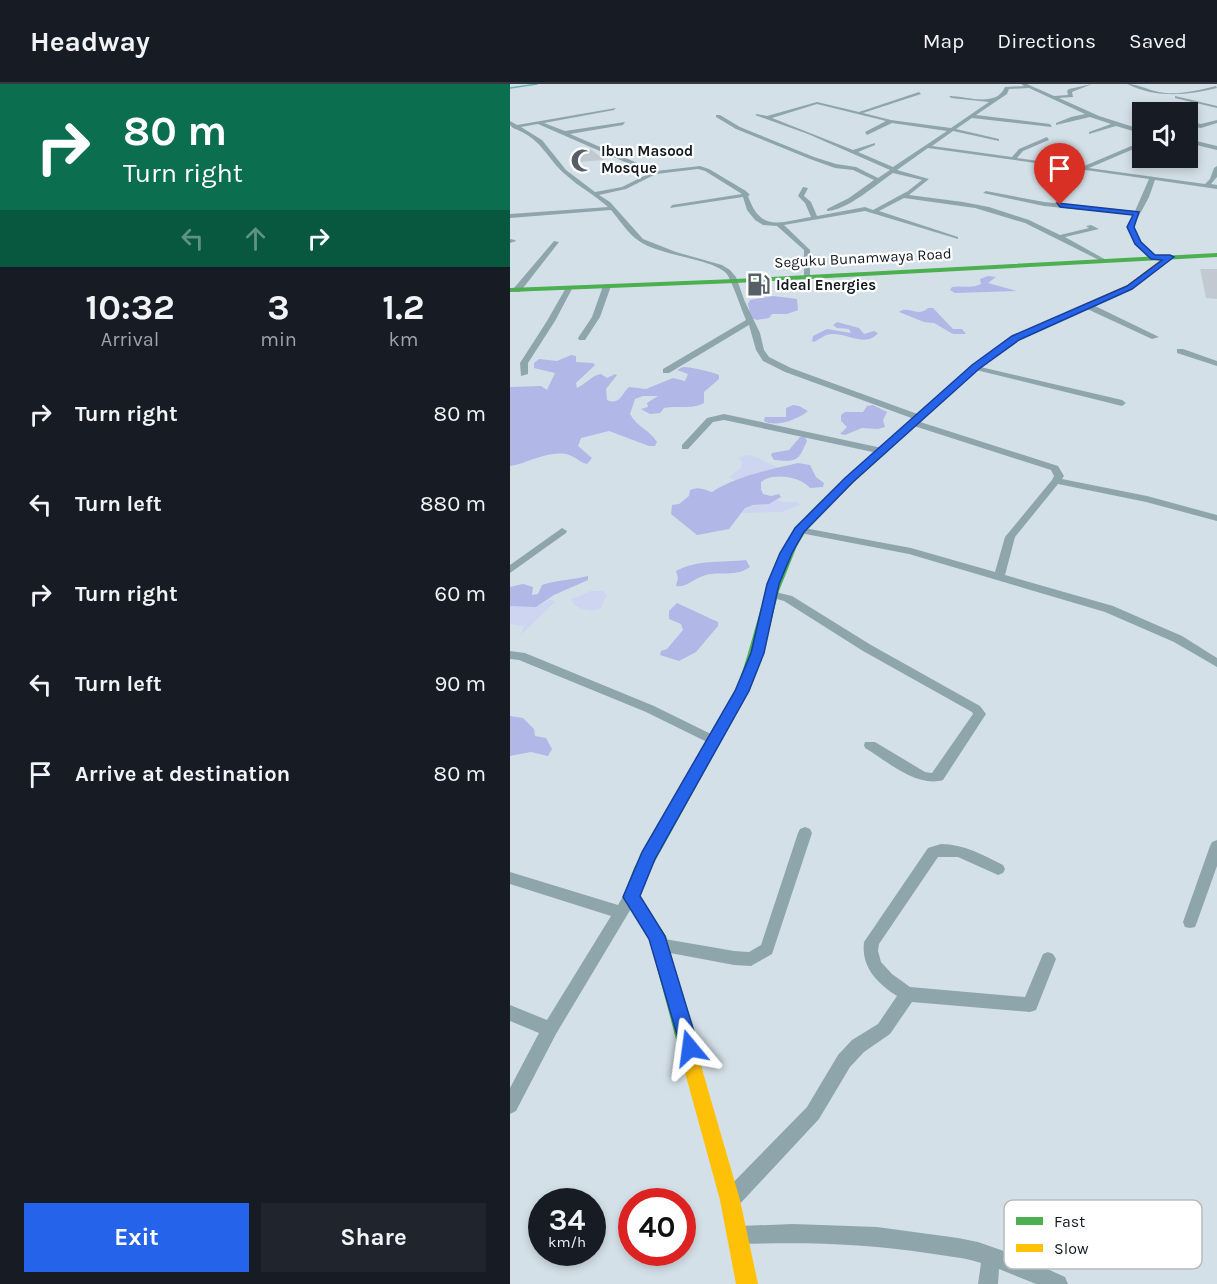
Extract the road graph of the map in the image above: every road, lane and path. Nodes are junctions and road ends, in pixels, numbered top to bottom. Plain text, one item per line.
1 (1023, 84) edge
2 (1043, 84) edge
3 (1090, 84) edge
4 (1130, 84) edge
5 (1202, 84) edge
6 (1029, 87) junction
7 (1216, 87) edge
8 (919, 93) dead end
9 (1164, 94) junction
10 (951, 97) dead end
11 (1053, 98) junction
12 (992, 101) junction
13 (835, 102) dead end
14 (824, 104) junction
15 (1217, 107) edge
16 (614, 109) dead end
17 (861, 112) junction
18 (757, 115) dead end
19 (1091, 115) junction
20 (718, 116) dead end
21 (971, 116) junction
22 (908, 117) dead end
23 (766, 118) junction
24 (891, 121) junction
25 (1217, 121) edge
26 (539, 122) junction
27 (622, 123) dead end
28 (1058, 124) dead end
29 (512, 125) edge
30 (1114, 125) junction
31 (1050, 126) dead end
32 (1198, 126) edge
33 (1132, 129) edge
34 (953, 130) junction
35 (562, 133) junction
36 (867, 133) dead end
37 (1090, 133) dead end
38 (1047, 139) dead end
39 (997, 140) dead end
40 (1198, 143) edge
41 (873, 144) dead end
42 (929, 147) junction
43 (1132, 148) edge
44 (1217, 148) edge
45 (853, 152) junction
46 (1013, 159) junction
47 (1217, 168) edge
48 (1081, 169) junction
49 (894, 170) junction
50 (655, 173) junction
51 (1152, 178) junction
52 (878, 180) junction
53 (1206, 186) junction
54 (805, 188) dead end
55 (1217, 188) edge
56 (986, 193) dead end
57 (594, 194) junction
58 (747, 195) junction
59 (903, 196) junction
60 (672, 207) dead end
61 (612, 208) junction
62 (875, 211) junction
63 (1137, 213) junction
64 (814, 215) junction
65 (510, 216) edge
66 (779, 224) junction
67 (1089, 226) dead end
68 (1058, 237) junction
69 (956, 238) dead end
70 (556, 242) dead end
71 (1170, 257) junction
72 (1216, 257) edge
73 (1153, 258) junction
74 (1105, 261) junction
75 (807, 277) junction
76 (735, 281) junction
77 (607, 286) junction
78 (569, 287) junction
79 (514, 290) edge
80 (1088, 306) junction
81 (749, 322) junction
82 (1155, 337) dead end
83 (582, 338) dead end
84 (1180, 351) dead end
85 (1217, 364) edge
86 (975, 367) junction
87 (666, 371) dead end
88 (524, 374) dead end
89 (1122, 403) dead end
90 (917, 421) junction
91 (686, 447) dead end
92 (882, 451) junction
93 (1056, 481) junction
94 (1217, 518) edge
95 (799, 530) junction
96 (562, 531) dead end
97 (510, 570) edge
98 (999, 577) junction
99 (771, 594) junction
100 (510, 655) edge
101 (1217, 663) edge
102 (715, 741) junction
103 (870, 745) dead end
104 (805, 833) dead end
105 (1217, 846) edge
106 (998, 869) dead end
107 (510, 878) edge
108 (631, 897) junction
109 (621, 913) junction
110 (1190, 922) dead end
111 (659, 945) junction
112 (1048, 959) dead end
113 (908, 994) junction
114 (510, 1013) edge
115 (550, 1029) junction
116 (510, 1105) edge
117 (730, 1200) junction
118 (739, 1235) junction
119 (991, 1257) junction
120 (1004, 1262) edge
121 (1021, 1269) edge
122 (747, 1284) edge
123 (988, 1284) edge
124 (1058, 1284) edge

1 - 6 street
2 - 6 street
3 - 11 street
4 - 9 street
5 - 7 street
6 - 11 street
6 - 12 street
7 - 9 street
8 - 17 street
9 - 15 street
10 - 12 street
11 - 19 street
12 - 21 street
13 - 14 street
14 - 17 street
14 - 23 street
16 - 26 street
17 - 24 street
18 - 23 street
19 - 28 street
19 - 30 street
20 - 52 street
21 - 31 street
21 - 34 street
22 - 24 street
23 - 45 street
24 - 34 street
24 - 36 street
25 - 32 street
26 - 29 street
26 - 35 street
27 - 35 street
29 - 57 street
30 - 33 street
30 - 37 street
34 - 39 street
34 - 42 street
35 - 50 street
38 - 46 street
40 - 44 street
41 - 45 street
42 - 46 street
42 - 49 street
43 - 48 street
45 - 49 street
46 - 48 street
47 - 53 street
48 - 51 street
49 - 52 street
49 - 59 street
50 - 57 street
50 - 58 street
51 - 53 street
51 - 63 street
52 - 64 street
53 - 55 street
54 - 64 street
56 - 63 street
57 - 61 street
58 - 60 street
58 - 66 street
59 - 62 street
59 - 68 street
61 - 65 street
61 - 76 street
62 - 64 street
62 - 69 street
63 - 73 street
64 - 66 street
66 - 75 street
67 - 68 street
68 - 74 street
70 - 79 street
71 - 72 street, Seguku Bunamwaya Road
71 - 73 street, Seguku Bunamwaya Road
71 - 80 street
73 - 74 street, Seguku Bunamwaya Road
74 - 75 street, Seguku Bunamwaya Road
75 - 76 street, Seguku Bunamwaya Road
76 - 77 street, Seguku Bunamwaya Road
76 - 81 street
77 - 78 street, Seguku Bunamwaya Road
77 - 83 street
78 - 79 street, Seguku Bunamwaya Road
78 - 88 street
80 - 82 street
80 - 86 street
81 - 87 street
81 - 90 street
84 - 85 street
86 - 89 street
86 - 90 street
90 - 92 street
90 - 93 street
91 - 92 street
92 - 95 street
93 - 94 street
93 - 98 street
95 - 98 street
95 - 99 street
96 - 97 street
98 - 101 street
99 - 102 street
99 - 103 street
100 - 102 street
102 - 108 street
104 - 111 street
105 - 110 street
106 - 113 street
107 - 109 street
108 - 109 street
108 - 111 street
109 - 115 street
111 - 117 street
112 - 113 street
113 - 117 street
114 - 115 street
115 - 116 street
117 - 118 street
118 - 119 street
118 - 122 street
119 - 120 street
119 - 123 street
121 - 124 street

